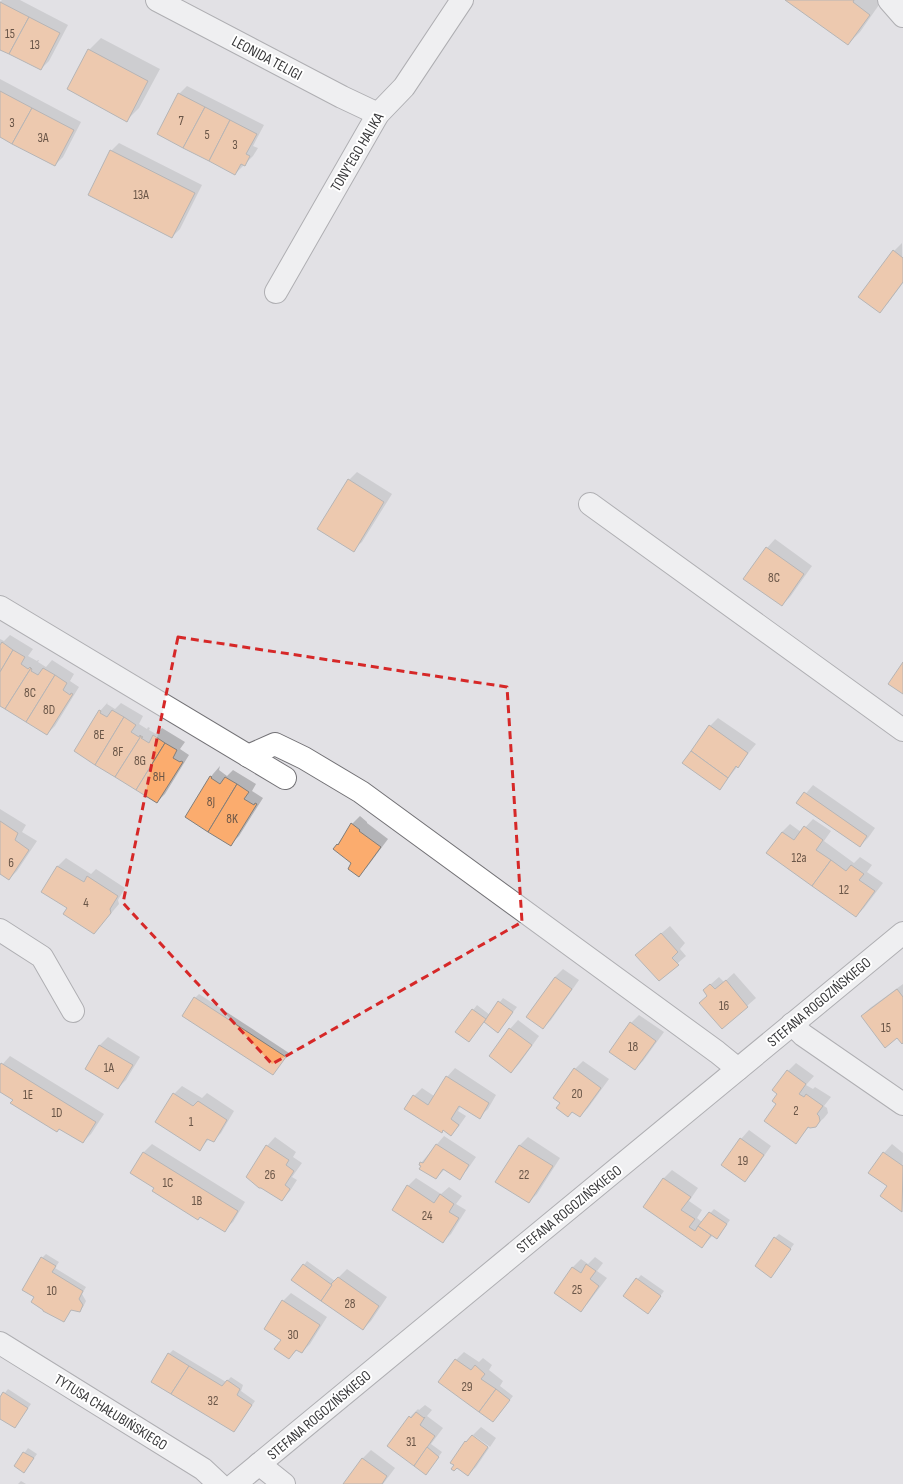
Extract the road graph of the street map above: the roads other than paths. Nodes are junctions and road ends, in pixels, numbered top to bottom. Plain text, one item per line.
1 (156, 0) edge
2 (462, 0) edge
3 (889, 0) edge
4 (903, 16) edge
5 (378, 114) junction
6 (276, 292) dead end
7 (590, 504) dead end
8 (0, 607) edge
9 (903, 730) edge
10 (248, 756) junction
11 (285, 778) dead end
12 (0, 930) edge
13 (903, 933) edge
14 (73, 1011) dead end
15 (792, 1024) junction
16 (738, 1069) junction
17 (903, 1104) edge
18 (0, 1343) edge
19 (259, 1464) junction
20 (219, 1484) edge
21 (235, 1484) edge
22 (284, 1484) edge

1 - 5 street, LEONIDA TELIGI
2 - 5 street, TONY'EGO HALIKA
3 - 4 street
5 - 6 street, TONY'EGO HALIKA
7 - 9 street
8 - 10 street
10 - 11 street
10 - 16 street
12 - 14 street
13 - 15 street, STEFANA ROGOZIŃSKIEGO
15 - 16 street, STEFANA ROGOZIŃSKIEGO
15 - 17 street
16 - 19 street, STEFANA ROGOZIŃSKIEGO
18 - 20 street, TYTUSA CHAŁUBIŃSKIEGO
19 - 21 street, STEFANA ROGOZIŃSKIEGO
19 - 22 street

